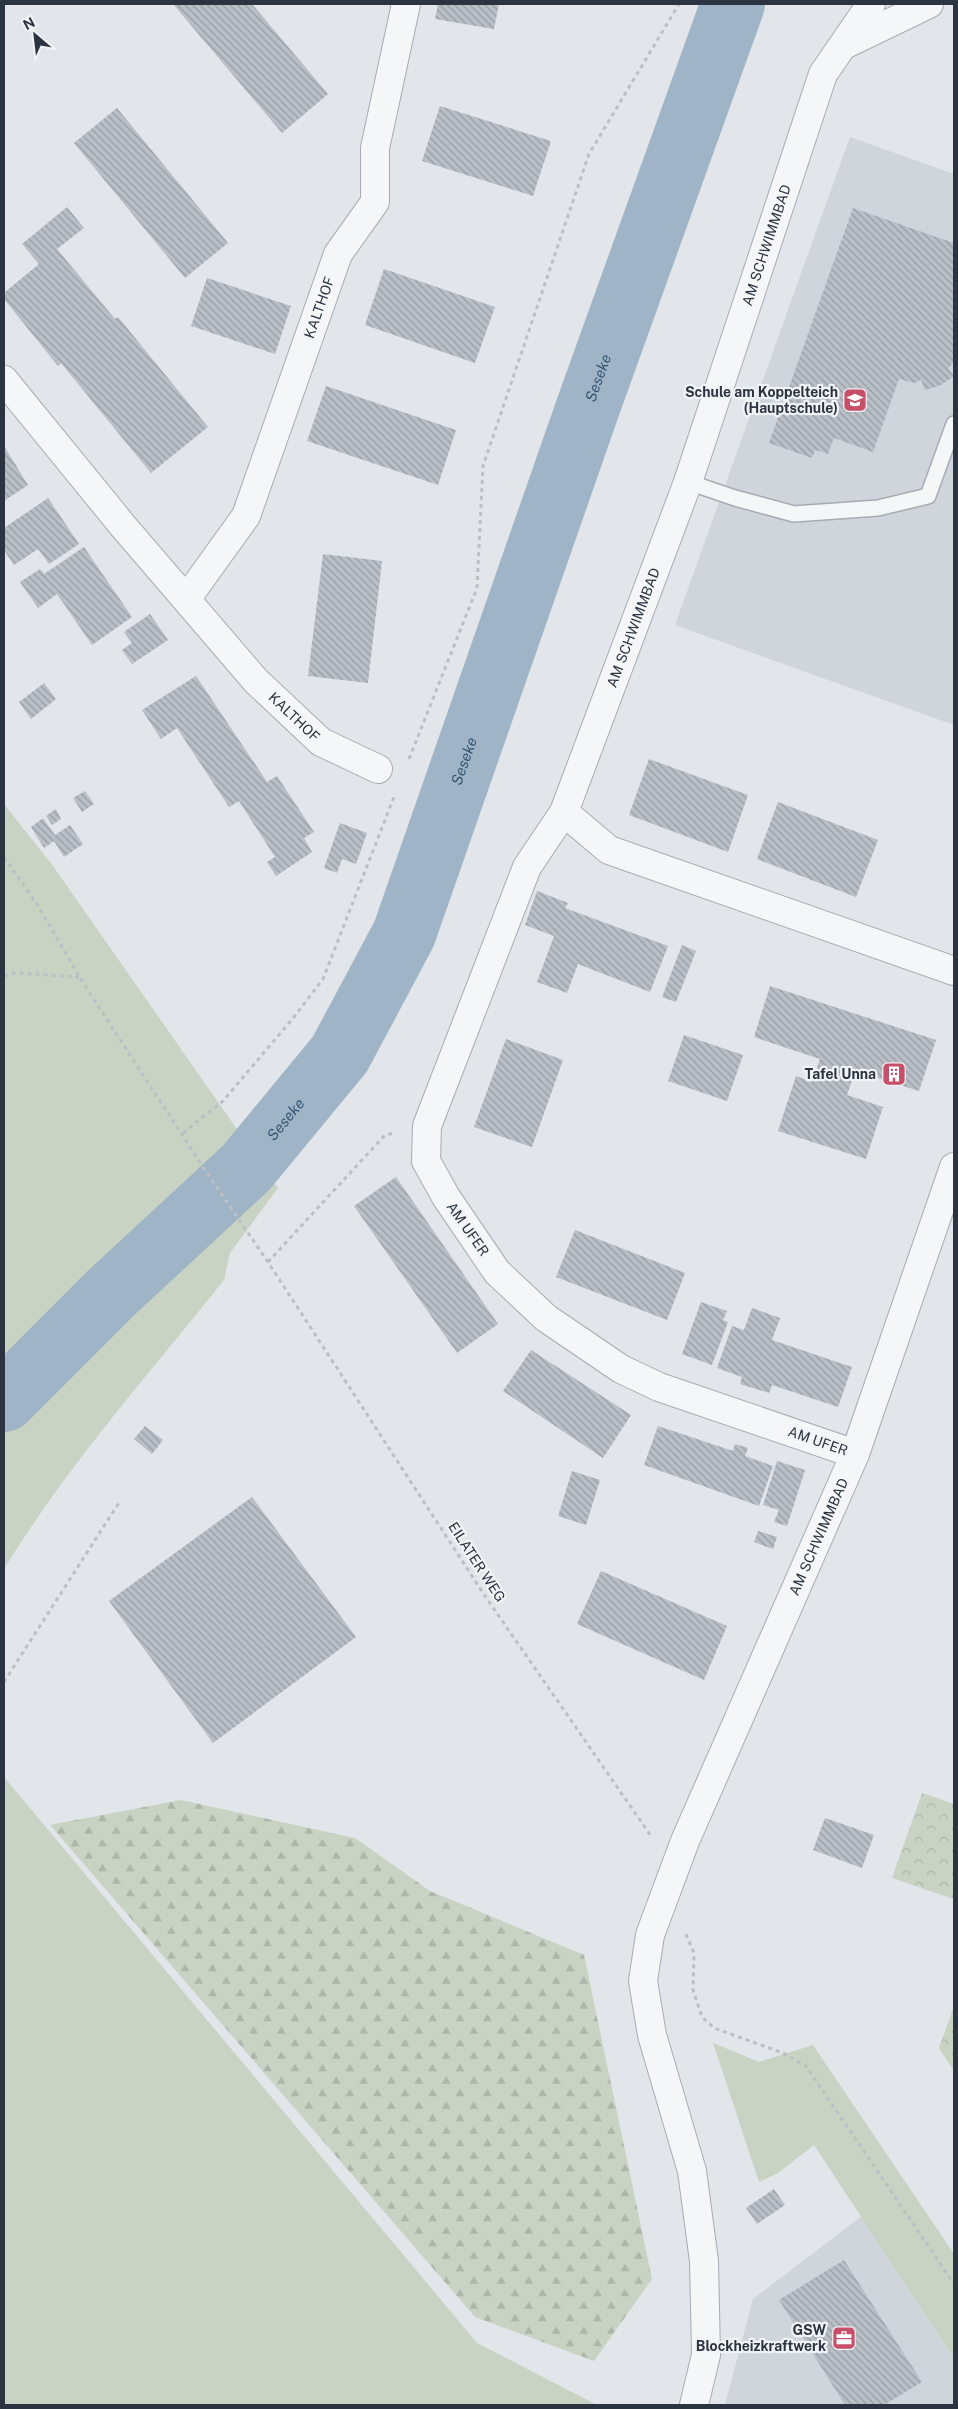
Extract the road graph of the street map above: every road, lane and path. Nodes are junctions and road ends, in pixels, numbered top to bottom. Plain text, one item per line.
1 (406, 4) edge
2 (679, 4) edge
3 (871, 4) edge
4 (929, 4) edge
5 (844, 45) junction
6 (4, 380) edge
7 (954, 424) edge
8 (688, 482) junction
9 (187, 598) junction
10 (405, 768) dead end
11 (378, 769) dead end
12 (395, 795) dead end
13 (564, 812) junction
14 (4, 857) edge
15 (954, 971) edge
16 (4, 976) edge
17 (80, 978) junction
18 (427, 1126) junction
19 (183, 1133) junction
20 (954, 1167) edge
21 (268, 1262) junction
22 (855, 1454) junction
23 (120, 1501) dead end
24 (4, 1682) edge
25 (675, 1869) junction
26 (682, 1926) dead end
27 (954, 2284) edge
28 (694, 2405) edge

1 - 9 street, KALTHOF
2 - 10 path
3 - 5 street, AM SCHWIMMBAD
4 - 5 street, AM SCHWIMMBAD
5 - 8 street, AM SCHWIMMBAD
6 - 9 street, KALTHOF
7 - 8 lane
8 - 13 street, AM SCHWIMMBAD
9 - 11 street, KALTHOF
12 - 19 path
13 - 15 street
13 - 18 street, AM UFER
14 - 17 path, EILATER WEG
16 - 17 path
17 - 19 path, EILATER WEG
18 - 21 path
18 - 22 street, AM UFER
19 - 21 path, EILATER WEG
20 - 22 street, AM SCHWIMMBAD
21 - 25 path, EILATER WEG
22 - 25 street, AM SCHWIMMBAD
23 - 24 path
25 - 28 street, AM SCHWIMMBAD
26 - 27 path

